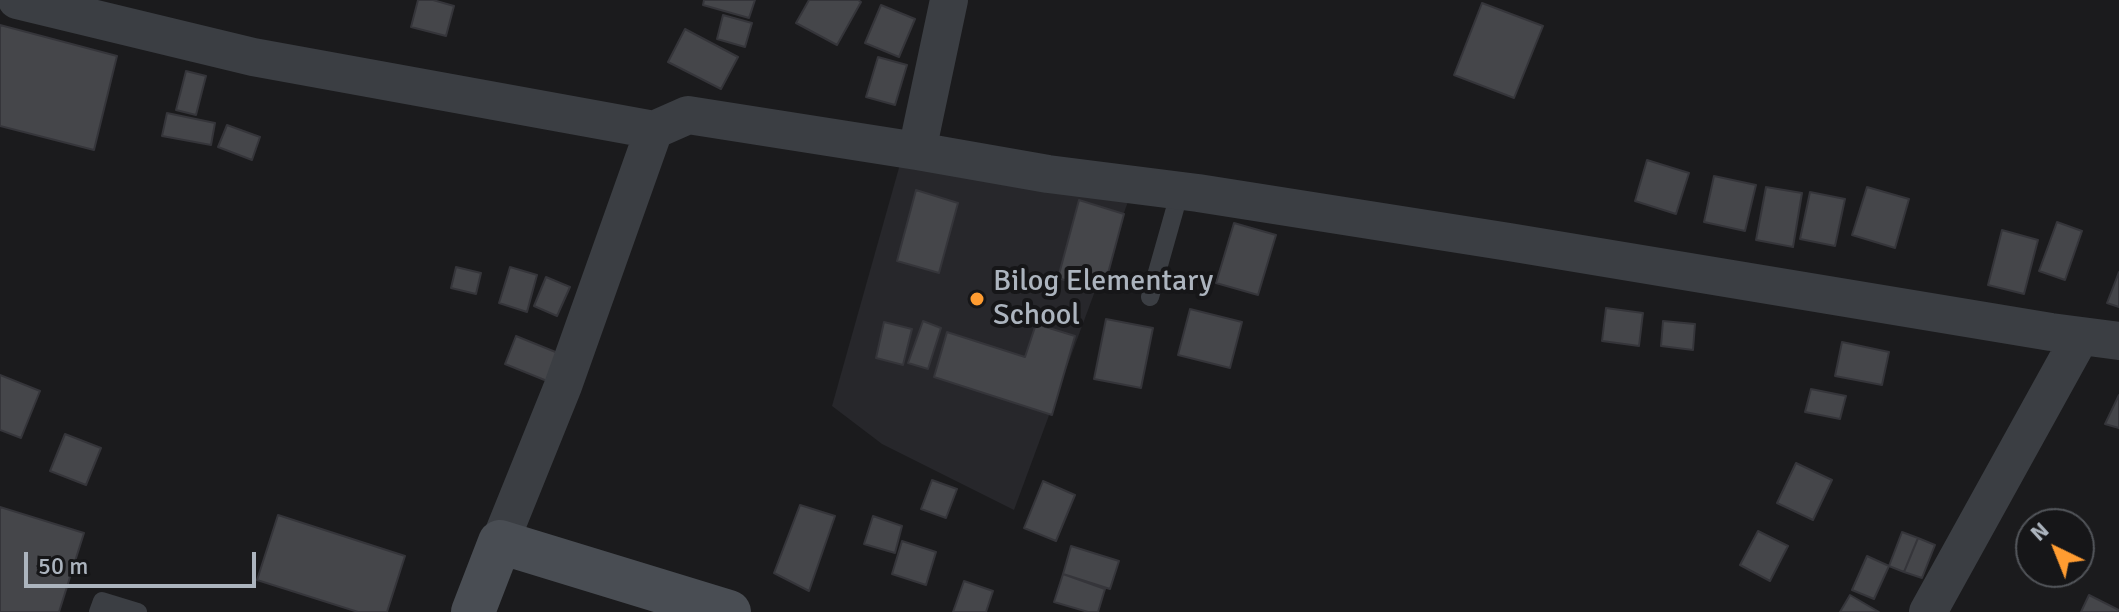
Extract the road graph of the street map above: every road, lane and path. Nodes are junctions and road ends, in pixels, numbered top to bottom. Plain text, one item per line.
1 (17, 0) edge
2 (949, 0) edge
3 (654, 130) junction
4 (917, 151) junction
5 (1180, 191) junction
6 (1150, 297) dead end
7 (2080, 337) junction
8 (2119, 341) edge
9 (500, 542) junction
10 (98, 612) edge
11 (138, 612) edge
12 (473, 612) edge
13 (729, 612) edge
14 (1928, 612) edge

1 - 3 street
2 - 4 street
3 - 4 street
3 - 9 street
4 - 5 street
5 - 6 lane
5 - 7 street
7 - 8 street
7 - 14 street
9 - 12 street
9 - 13 street
10 - 11 lane

